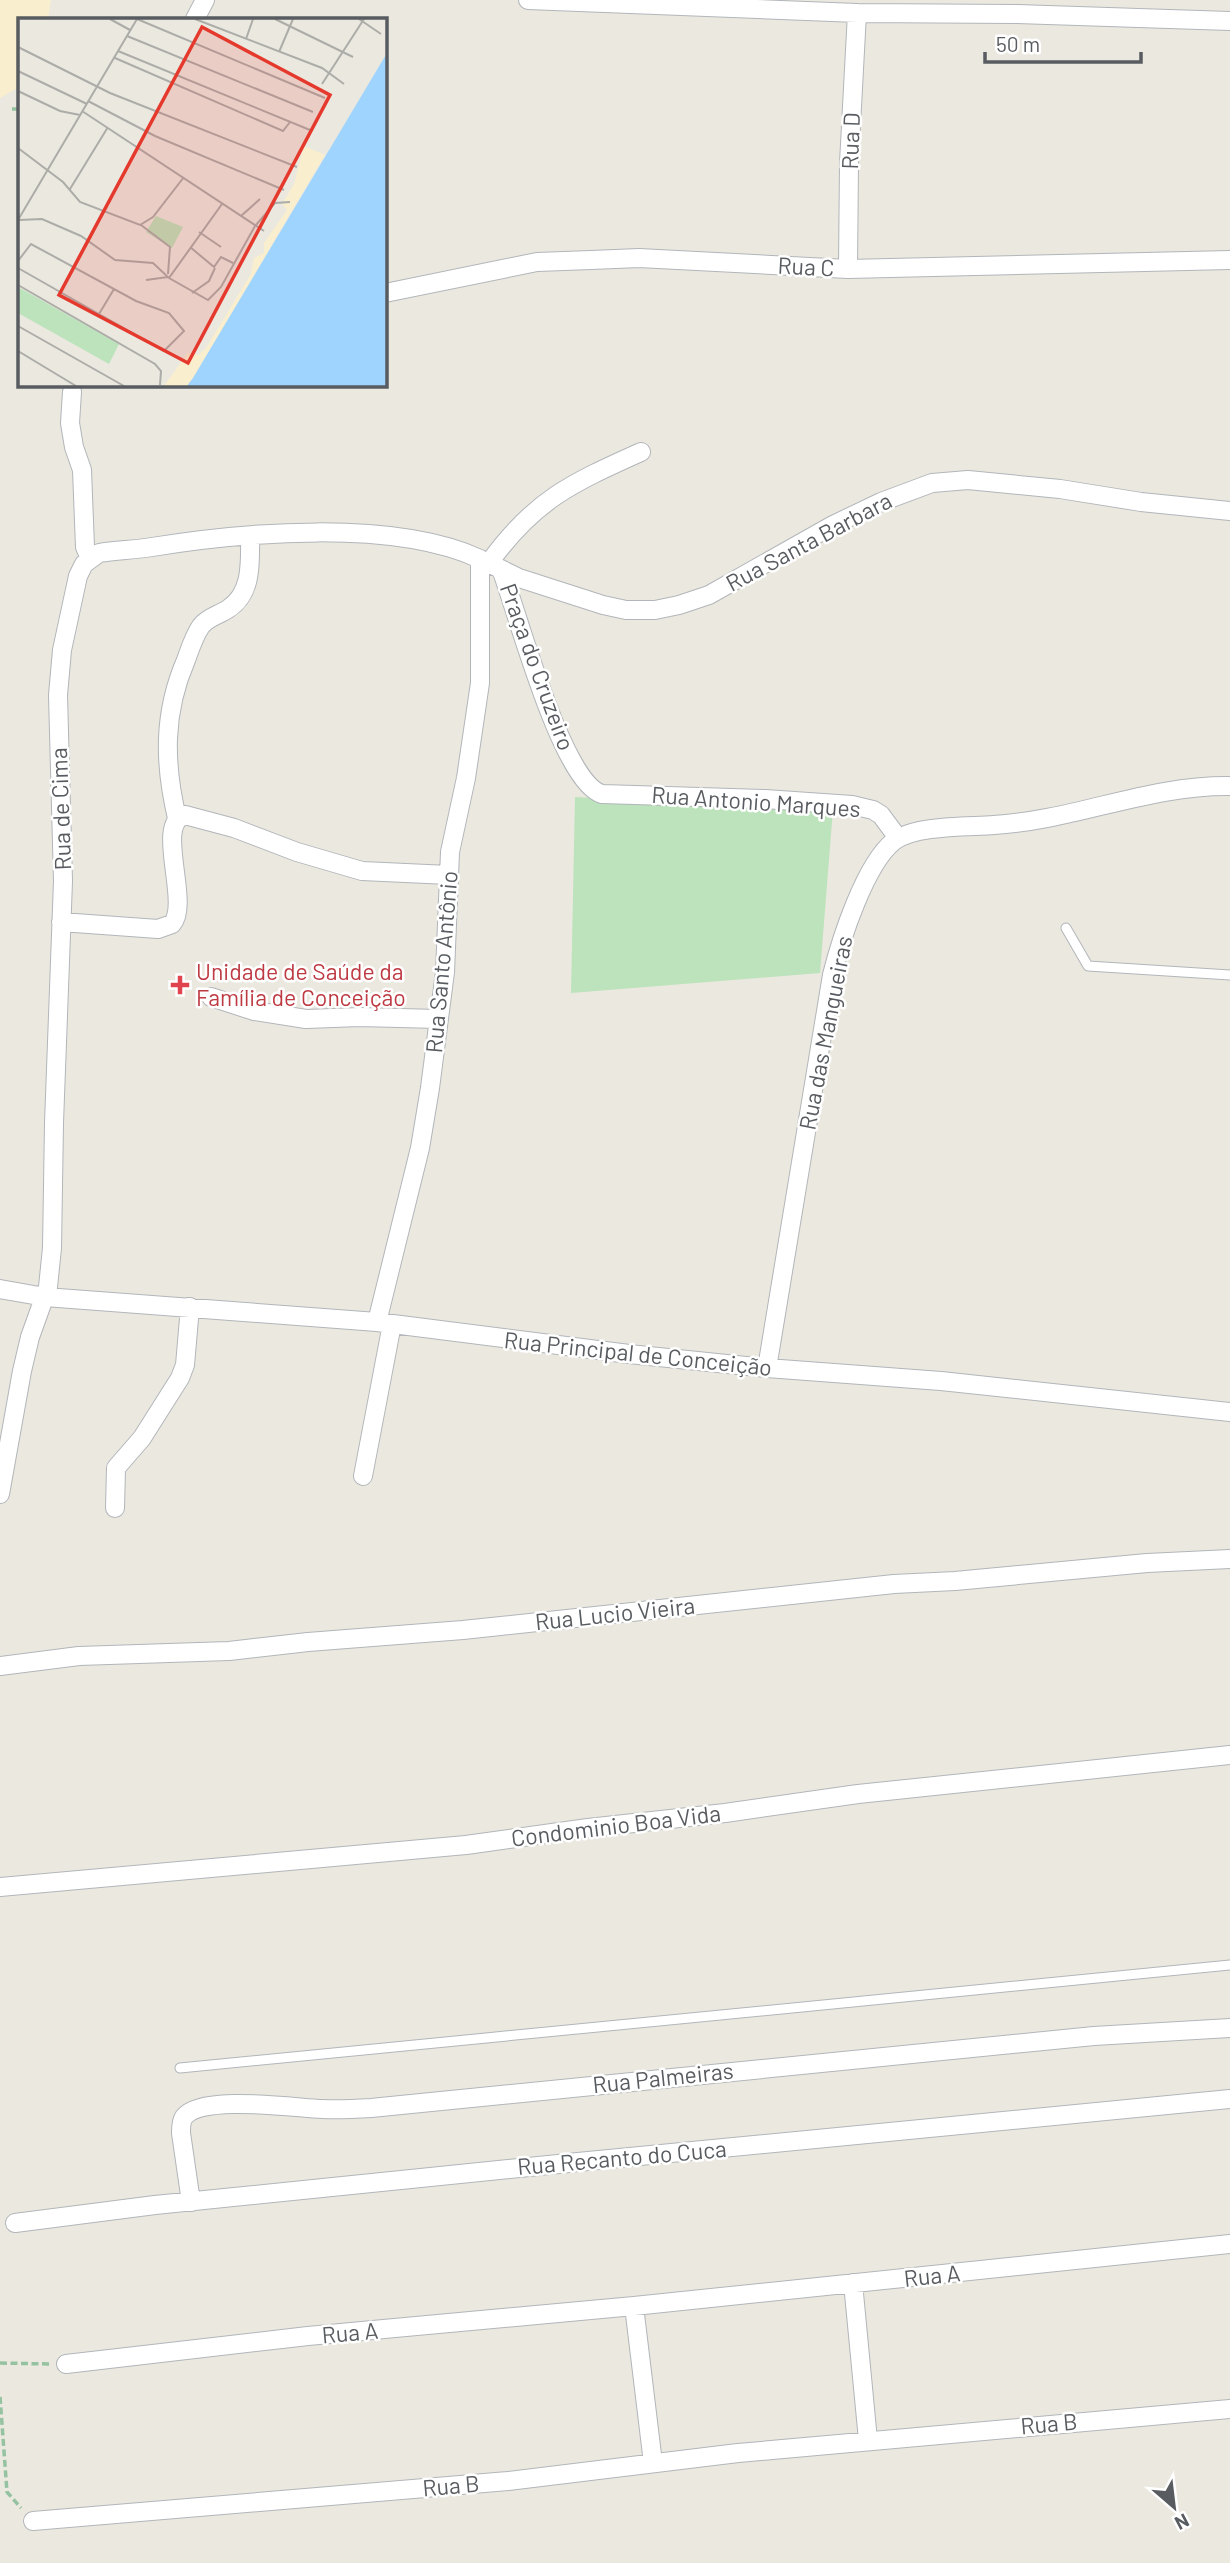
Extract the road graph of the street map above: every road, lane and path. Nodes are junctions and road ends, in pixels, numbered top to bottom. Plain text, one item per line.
1 (205, 0) edge
2 (528, 0) edge
3 (857, 13) junction
4 (196, 18) edge
5 (1230, 21) edge
6 (12, 109) dead end
7 (18, 109) edge
8 (1230, 260) edge
9 (849, 269) junction
10 (387, 293) edge
11 (72, 392) dead end
12 (641, 452) dead end
13 (1230, 511) edge
14 (250, 536) junction
15 (90, 558) junction
16 (490, 564) junction
17 (1230, 786) edge
18 (602, 794) joint
19 (177, 818) junction
20 (898, 838) junction
21 (449, 875) junction
22 (61, 922) junction
23 (1066, 928) dead end
24 (1230, 975) edge
25 (211, 997) dead end
26 (439, 1019) junction
27 (0, 1289) edge
28 (45, 1297) junction
29 (190, 1307) junction
30 (384, 1323) junction
31 (768, 1368) junction
32 (1230, 1412) edge
33 (363, 1476) dead end
34 (0, 1494) edge
35 (115, 1508) dead end
36 (1230, 1559) edge
37 (0, 1666) edge
38 (1230, 1755) edge
39 (0, 1887) edge
40 (1230, 1965) edge
41 (1230, 2028) edge
42 (180, 2068) dead end
43 (1230, 2099) edge
44 (191, 2202) junction
45 (15, 2223) dead end
46 (1230, 2244) edge
47 (853, 2283) junction
48 (634, 2306) junction
49 (0, 2363) edge
50 (65, 2364) joint
51 (0, 2397) edge
52 (1230, 2409) edge
53 (868, 2440) junction
54 (653, 2463) junction
55 (33, 2521) joint

1 - 4 street
2 - 3 street
3 - 5 street
3 - 9 street, Rua D
6 - 7 path
8 - 9 street, Rua C
9 - 10 street, Rua C
11 - 15 street
12 - 16 street
13 - 16 street, Rua Santa Barbara
14 - 15 street
14 - 16 street
14 - 19 street
15 - 22 street, Rua de Cima
16 - 18 street, Praça do Cruzeiro
16 - 21 street, Rua Santo Antônio
17 - 20 street
18 - 20 street, Rua Antonio Marques
19 - 21 street
19 - 22 street
20 - 31 street, Rua das Mangueiras
21 - 26 street, Rua Santo Antônio
22 - 28 street, Rua de Cima
23 - 24 lane
25 - 26 street
26 - 30 street, Rua Santo Antônio
27 - 28 street, Rua Principal de Conceição
28 - 29 street, Rua Principal de Conceição
28 - 34 street, Rua de Cima
29 - 30 street, Rua Principal de Conceição
29 - 35 street
30 - 31 street, Rua Principal de Conceição
30 - 33 street, Rua Santo Antônio
31 - 32 street, Rua Principal de Conceição
36 - 37 street, Rua Lucio Vieira
38 - 39 street, Condominio Boa Vida
40 - 42 lane
41 - 44 street, Rua Palmeiras
43 - 44 street, Rua Recanto do Cuca
44 - 45 street, Rua Recanto do Cuca
46 - 47 street, Rua A
47 - 48 street, Rua A
47 - 53 street
48 - 50 street, Rua A
48 - 54 street
49 - 50 path
51 - 55 path
52 - 53 street, Rua B
53 - 54 street, Rua B
54 - 55 street, Rua B

